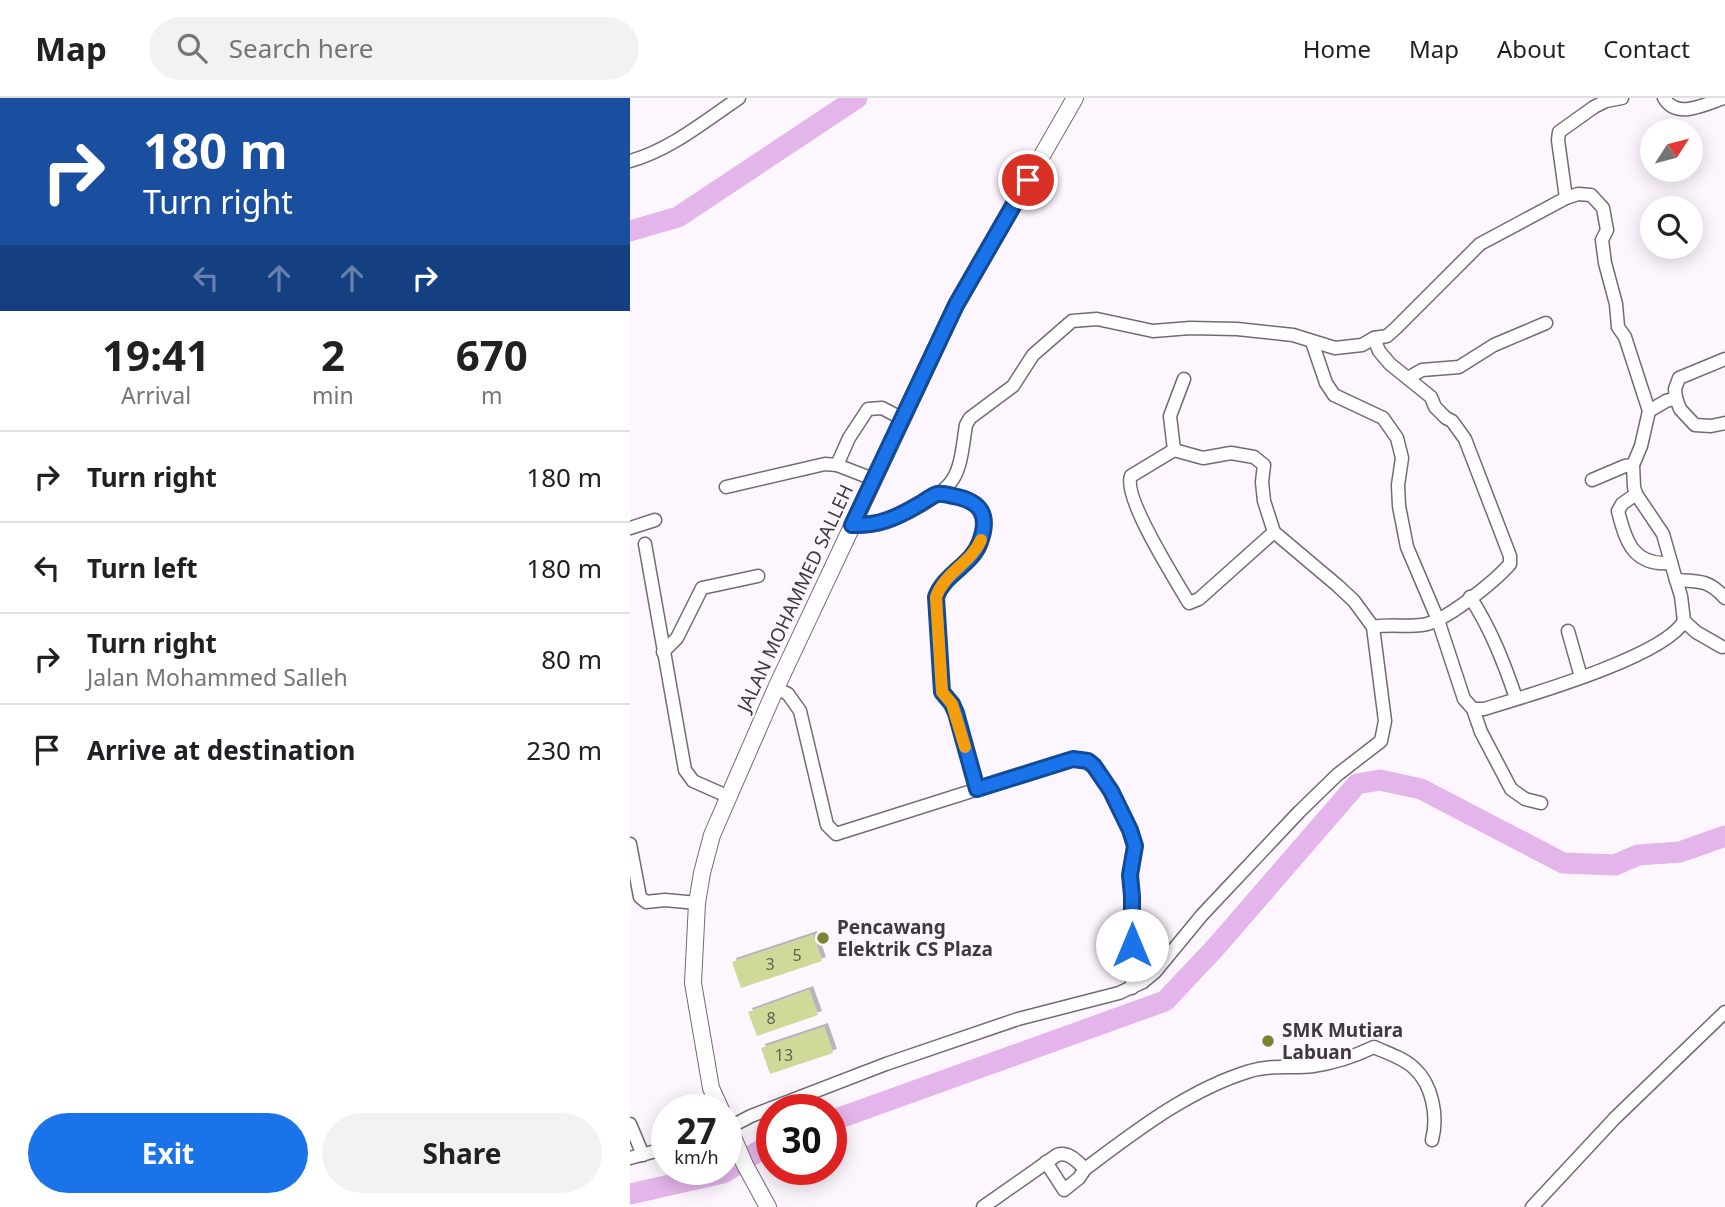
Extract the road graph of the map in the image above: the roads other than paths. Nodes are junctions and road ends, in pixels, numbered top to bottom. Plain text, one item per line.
1 (739, 98) edge
2 (1075, 98) edge
3 (1622, 98) edge
4 (1664, 98) edge
5 (1724, 98) edge
6 (630, 160) edge
7 (1566, 198) junction
8 (1546, 323) dead end
9 (1374, 338) junction
10 (1312, 342) junction
11 (1725, 359) edge
12 (1408, 378) junction
13 (1184, 379) dead end
14 (1676, 398) junction
15 (1649, 411) junction
16 (903, 419) junction
17 (1725, 423) edge
18 (1174, 450) junction
19 (837, 465) junction
20 (1633, 465) junction
21 (873, 480) junction
22 (1592, 480) dead end
23 (726, 487) dead end
24 (939, 494) junction
25 (1636, 494) junction
26 (655, 520) dead end
27 (852, 525) junction
28 (630, 527) edge
29 (1274, 532) junction
30 (645, 544) dead end
31 (1671, 563) junction
32 (758, 576) dead end
33 (1676, 580) junction
34 (1471, 597) junction
35 (1725, 598) edge
36 (1438, 620) junction
37 (1684, 621) junction
38 (1373, 627) junction
39 (1568, 631) dead end
40 (1724, 648) edge
41 (663, 652) junction
42 (1581, 677) junction
43 (776, 688) junction
44 (1516, 698) junction
45 (1473, 709) junction
46 (977, 789) junction
47 (727, 796) junction
48 (1541, 803) dead end
49 (630, 844) edge
50 (697, 903) junction
51 (1132, 988) junction
52 (1725, 1012) edge
53 (714, 1094) edge
54 (742, 1119) edge
55 (630, 1124) edge
56 (1432, 1140) dead end
57 (636, 1156) edge
58 (742, 1159) edge
59 (1046, 1162) junction
60 (1085, 1169) junction
61 (768, 1207) edge
62 (983, 1207) edge
63 (1532, 1207) edge

1 - 6 street
2 - 16 main road, JALAN MOHAMMED SALLEH
3 - 7 street
4 - 5 street
7 - 9 street
7 - 15 street
8 - 12 street
9 - 10 street
9 - 12 street
10 - 24 street
10 - 36 street
11 - 14 street
12 - 34 street
13 - 18 street
14 - 15 street
14 - 17 street
15 - 20 street
16 - 19 street
16 - 21 main road, JALAN MOHAMMED SALLEH
18 - 29 street
18 - 29 street
19 - 21 street
19 - 23 street
20 - 22 street
20 - 25 street
21 - 27 main road, JALAN MOHAMMED SALLEH
24 - 27 street
24 - 46 street
25 - 31 street
25 - 31 street
26 - 28 street
27 - 43 main road, JALAN MOHAMMED SALLEH
29 - 38 street
30 - 41 street
31 - 33 street
32 - 41 street
33 - 35 street
33 - 37 street
34 - 36 street
34 - 44 street
36 - 38 street
36 - 45 street
37 - 40 street
37 - 42 street
38 - 51 street
39 - 42 street
41 - 47 street
42 - 44 street
43 - 46 street
43 - 47 main road, JALAN MOHAMMED SALLEH
44 - 45 street
45 - 48 street
46 - 51 street
47 - 50 main road, JALAN MOHAMMED SALLEH
49 - 50 street
50 - 53 main road, JALAN MOHAMMED SALLEH
51 - 54 street
52 - 63 street
55 - 57 street
56 - 60 street
58 - 61 main road
59 - 60 street
59 - 60 street
59 - 62 street

